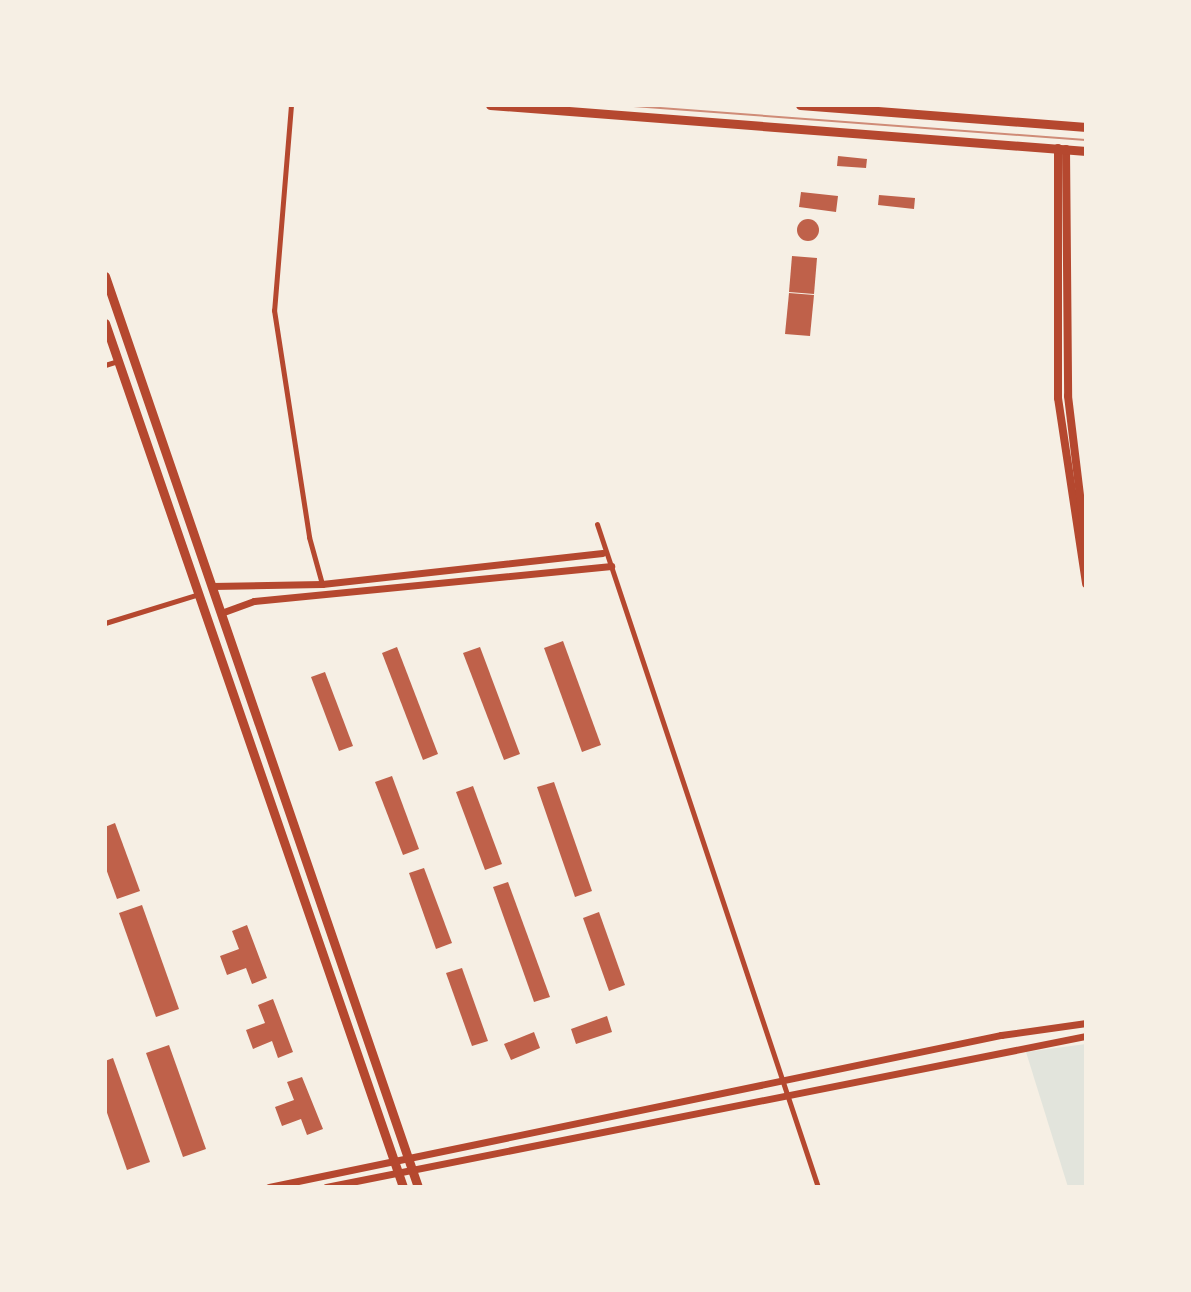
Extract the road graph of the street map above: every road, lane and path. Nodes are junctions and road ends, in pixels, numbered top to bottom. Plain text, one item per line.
1 (292, 105) edge
2 (491, 105) edge
3 (800, 105) edge
4 (1086, 127) edge
5 (1062, 149) junction
6 (1086, 151) edge
7 (105, 276) edge
8 (105, 323) edge
9 (118, 361) junction
10 (105, 365) edge
11 (597, 524) dead end
12 (1086, 545) edge
13 (603, 552) junction
14 (611, 566) junction
15 (322, 584) junction
16 (1086, 584) edge
17 (212, 586) junction
18 (199, 594) junction
19 (221, 612) junction
20 (105, 624) edge
21 (1086, 1023) edge
22 (1086, 1036) edge
23 (785, 1080) junction
24 (788, 1091) junction
25 (411, 1164) junction
26 (397, 1167) junction
27 (269, 1187) edge
28 (326, 1187) edge
29 (403, 1187) edge
30 (418, 1187) edge
31 (818, 1187) edge

1 - 15 street
2 - 5 main road
3 - 4 main road
5 - 6 main road
5 - 12 main road
5 - 16 main road
7 - 17 main road
8 - 9 main road
9 - 10 street
9 - 18 main road
11 - 13 street
13 - 14 street
13 - 15 street
14 - 19 street
14 - 23 street
15 - 17 street
17 - 19 main road
18 - 20 street
18 - 26 main road
19 - 25 main road
21 - 23 street
22 - 24 street
23 - 24 street
23 - 25 street
24 - 25 street
24 - 31 street
25 - 26 street
25 - 30 main road
26 - 27 street
26 - 28 street
26 - 29 main road

